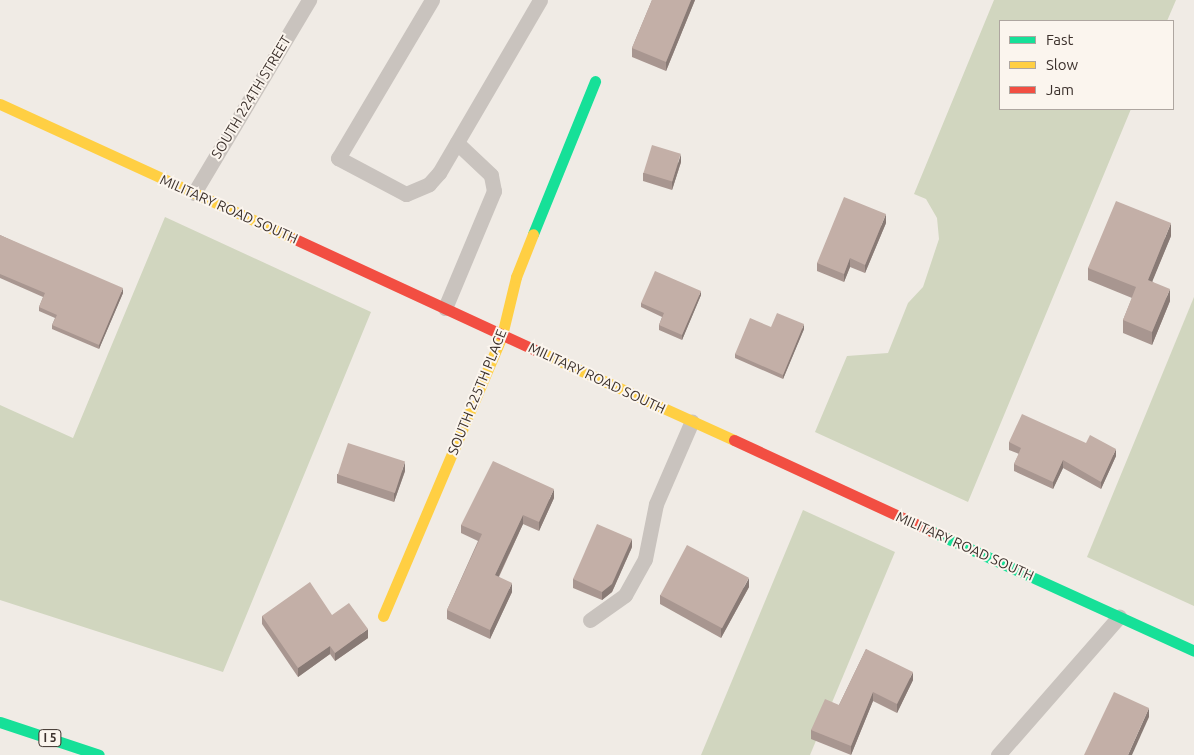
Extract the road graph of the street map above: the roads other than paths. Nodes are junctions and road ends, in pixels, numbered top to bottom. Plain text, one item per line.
1 (309, 0) edge
2 (432, 0) edge
3 (540, 0) edge
4 (595, 81) dead end
5 (0, 104) edge
6 (457, 144) junction
7 (194, 193) junction
8 (445, 308) junction
9 (502, 335) junction
10 (692, 422) junction
11 (383, 616) dead end
12 (1119, 617) junction
13 (590, 620) dead end
14 (1194, 651) edge
15 (0, 722) edge
16 (99, 755) edge
17 (998, 755) edge

1 - 7 lane, SOUTH 224TH STREET
2 - 6 lane
3 - 6 lane
4 - 9 main road, SOUTH 225TH PLACE
5 - 7 main road, MILITARY ROAD SOUTH
6 - 8 lane
7 - 8 main road, MILITARY ROAD SOUTH
8 - 9 main road, MILITARY ROAD SOUTH
9 - 10 main road, MILITARY ROAD SOUTH
9 - 11 main road, SOUTH 225TH PLACE
10 - 12 main road, MILITARY ROAD SOUTH
10 - 13 lane
12 - 14 main road, MILITARY ROAD SOUTH
12 - 17 lane
15 - 16 main road, I 5

